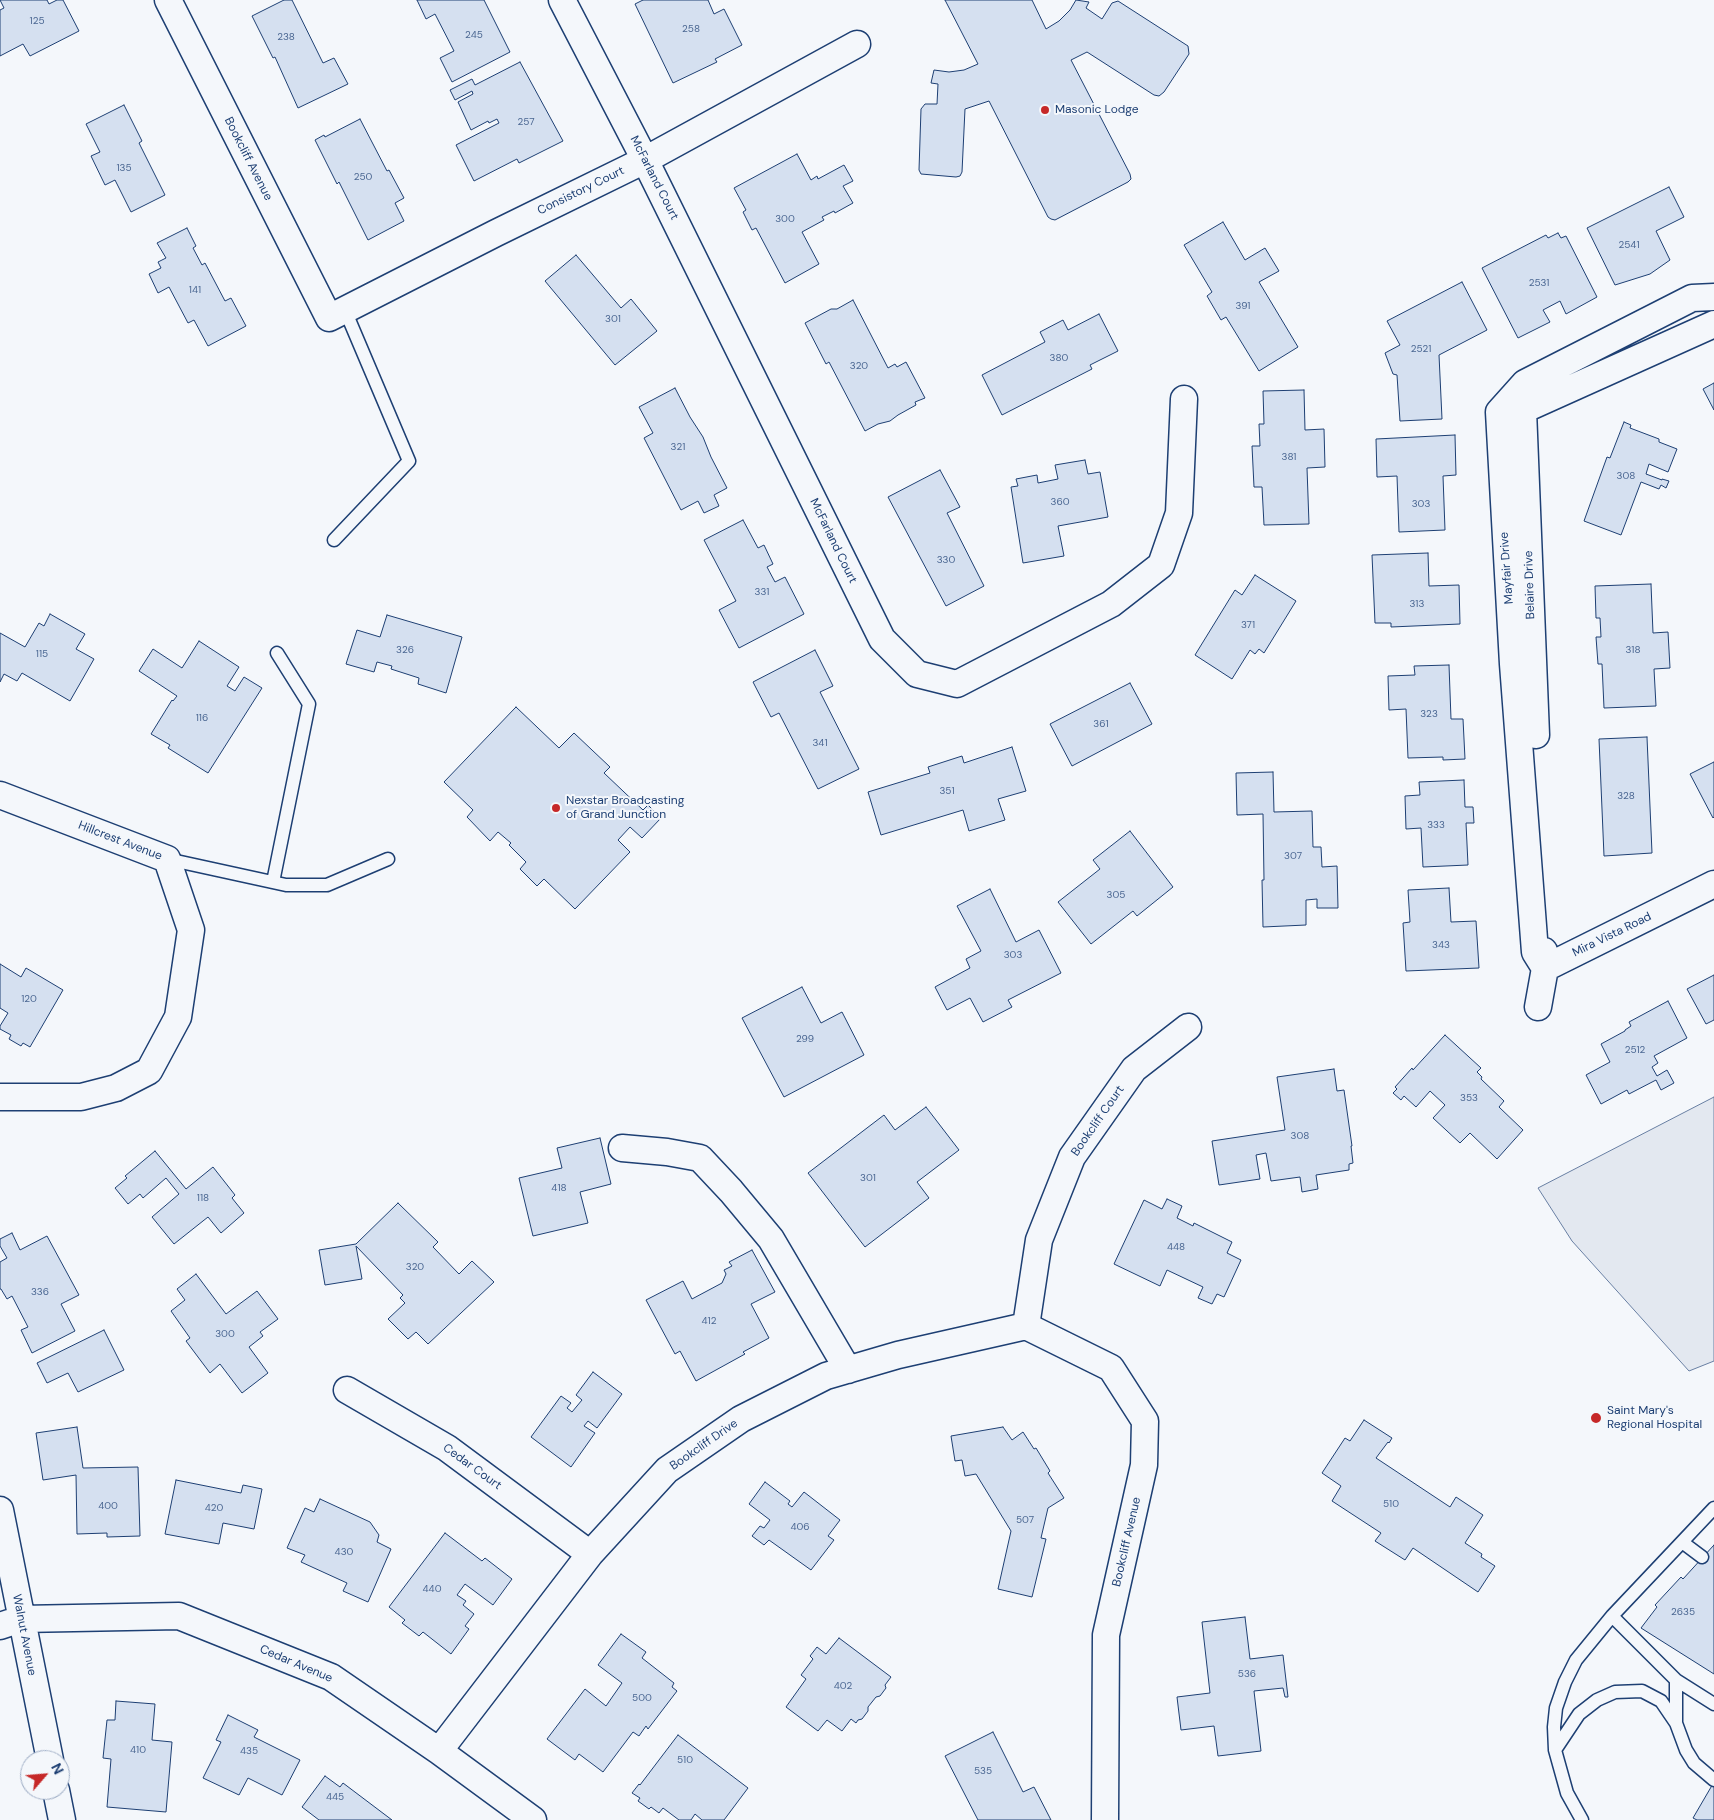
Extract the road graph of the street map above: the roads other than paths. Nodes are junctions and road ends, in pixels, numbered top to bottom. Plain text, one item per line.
1 (168, 0) edge
2 (562, 0) edge
3 (857, 44) dead end
4 (645, 160) junction
5 (1714, 296) edge
6 (337, 314) junction
7 (1714, 324) edge
8 (1184, 399) dead end
9 (334, 540) dead end
10 (277, 654) dead end
11 (0, 795) edge
12 (167, 859) junction
13 (388, 859) dead end
14 (273, 882) junction
15 (1714, 884) edge
16 (1545, 968) junction
17 (1538, 1007) dead end
18 (1188, 1027) dead end
19 (0, 1098) edge
20 (622, 1148) dead end
21 (1026, 1326) junction
22 (848, 1370) junction
23 (347, 1390) dead end
24 (1714, 1508) edge
25 (0, 1510) edge
26 (1682, 1542) junction
27 (590, 1554) junction
28 (1702, 1557) dead end
29 (1612, 1616) junction
30 (10, 1622) edge
31 (1676, 1680) junction
32 (1714, 1704) edge
33 (1676, 1723) junction
34 (47, 1750) edge
35 (1555, 1750) junction
36 (439, 1751) junction
37 (1714, 1780) edge
38 (58, 1800) edge
39 (62, 1820) edge
40 (534, 1820) edge
41 (1104, 1820) edge
42 (1582, 1820) edge

1 - 6 street, Bookcliff Avenue
2 - 4 street, McFarland Court
3 - 4 street, Consistory Court
4 - 6 street, Consistory Court
4 - 8 street, McFarland Court
5 - 16 street, Mayfair Drive
6 - 9 lane
7 - 16 street, Belaire Drive
10 - 14 lane
11 - 12 street, Hillcrest Avenue
12 - 14 lane
12 - 19 street, Hillcrest Avenue
13 - 14 lane
15 - 16 street, Mira Vista Road
16 - 17 street
18 - 21 street, Bookcliff Court
20 - 22 street
21 - 22 street, Bookcliff Drive
21 - 41 street, Bookcliff Avenue
22 - 27 street, Bookcliff Drive
23 - 27 street, Cedar Court
24 - 26 lane
25 - 30 street, Walnut Avenue
26 - 28 lane
26 - 29 lane
27 - 36 street, Bookcliff Drive
29 - 31 lane
29 - 35 lane
30 - 34 street, Walnut Avenue
30 - 36 street, Cedar Avenue
31 - 32 lane
31 - 33 lane
33 - 35 lane
33 - 37 lane
35 - 42 lane
36 - 40 street, Cedar Avenue
38 - 39 street

